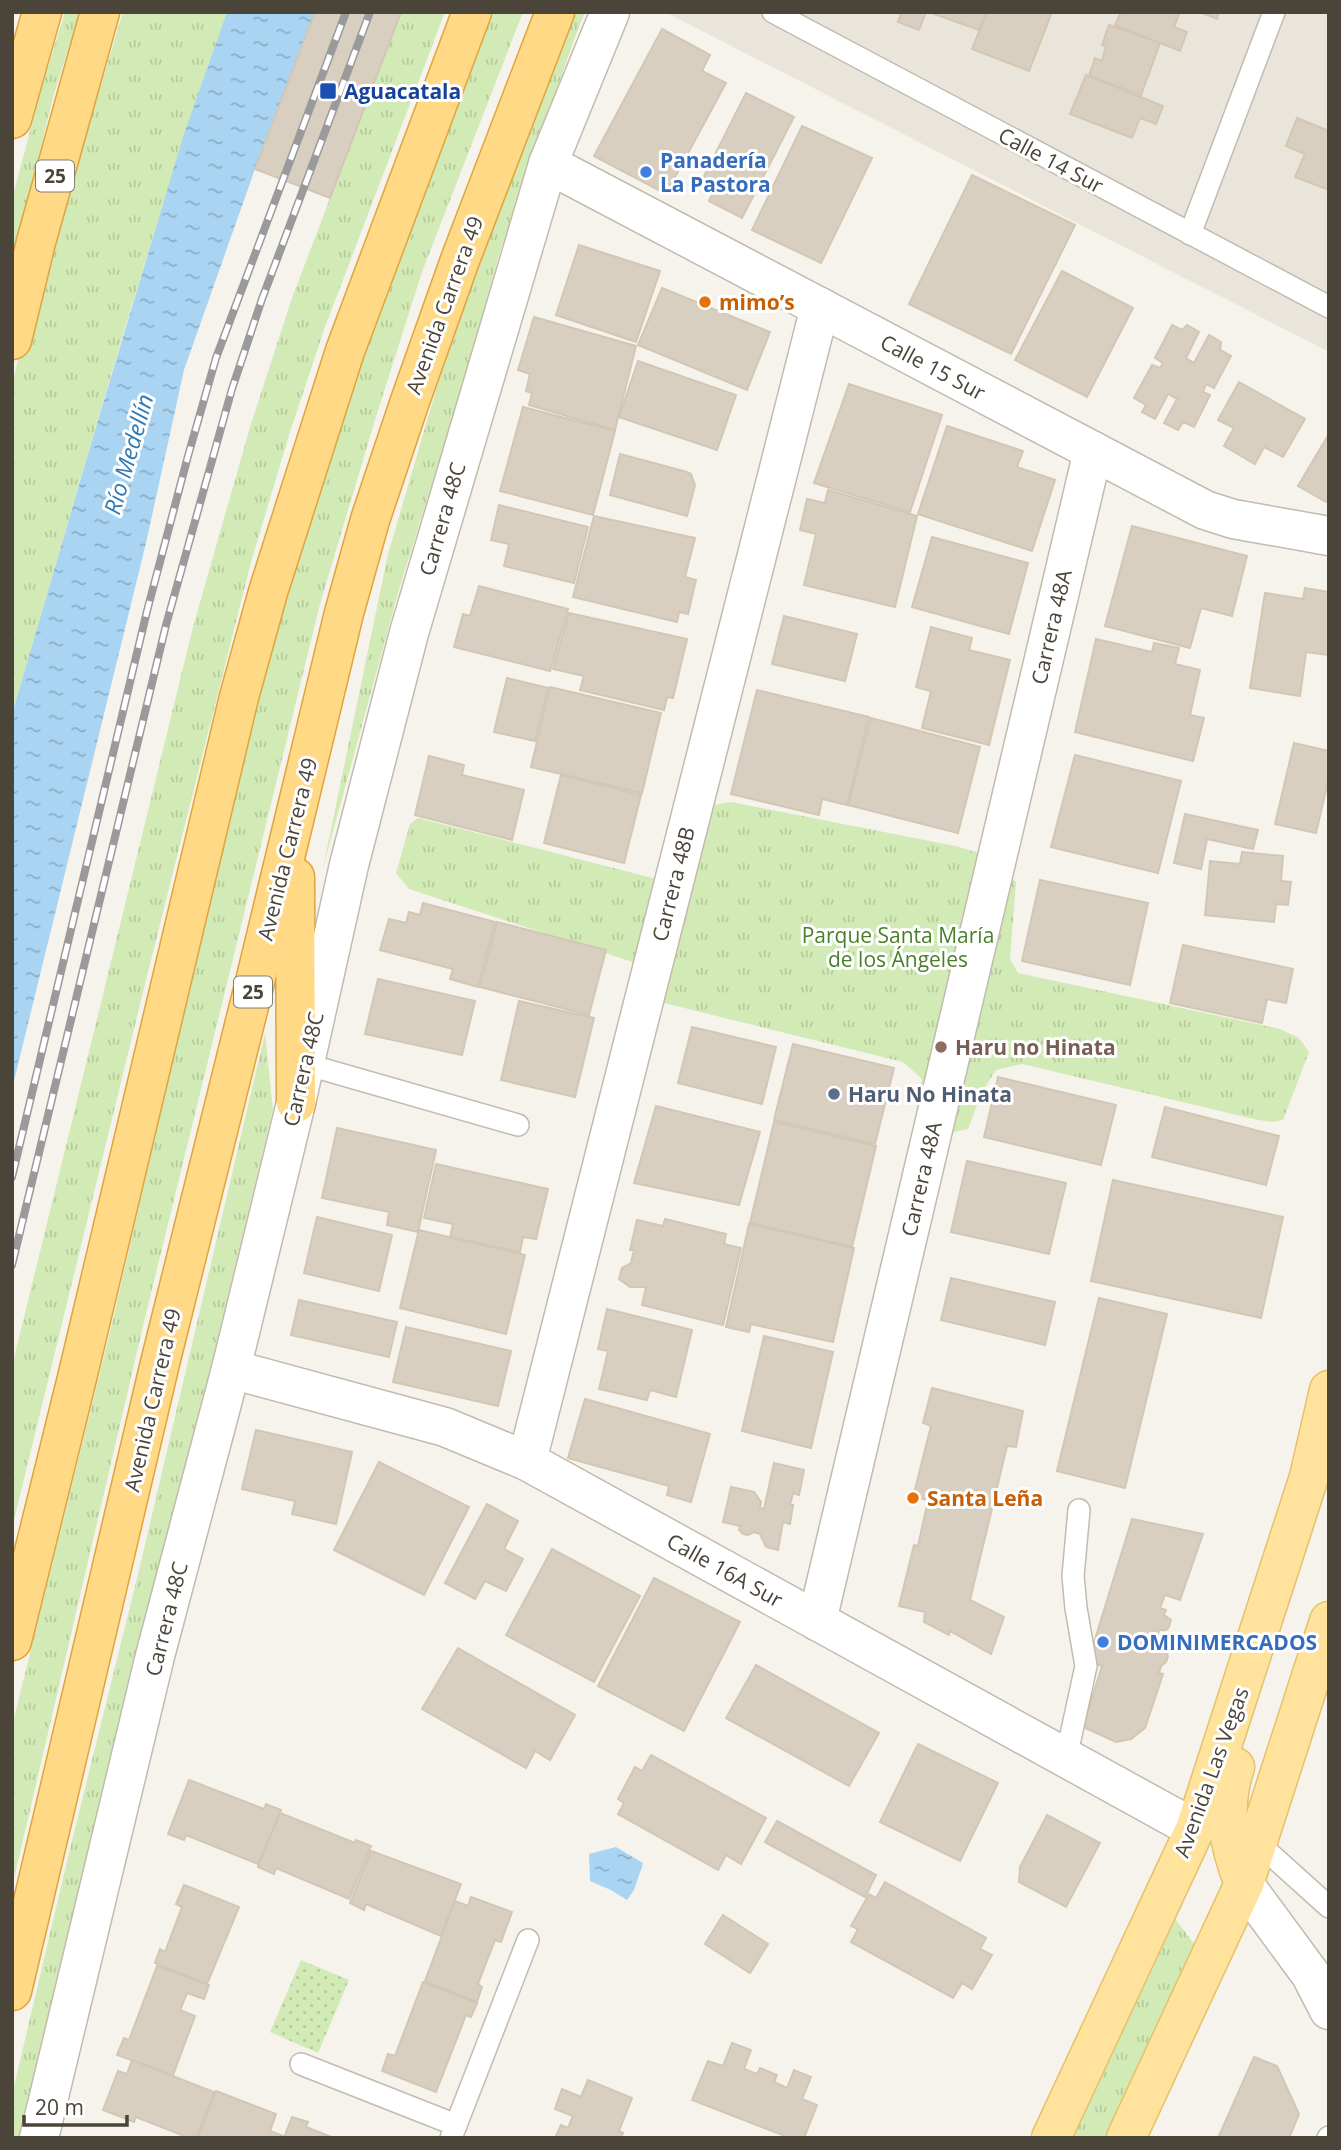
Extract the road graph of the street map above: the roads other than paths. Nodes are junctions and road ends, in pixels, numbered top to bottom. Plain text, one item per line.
1 (42, 12) edge
2 (100, 12) edge
3 (472, 12) edge
4 (555, 12) edge
5 (610, 12) edge
6 (773, 12) edge
7 (1274, 12) edge
8 (12, 119) edge
9 (548, 164) junction
10 (1190, 234) junction
11 (820, 307) junction
12 (1329, 307) edge
13 (12, 340) edge
14 (1093, 451) junction
15 (1329, 537) edge
16 (295, 816) junction
17 (305, 1064) junction
18 (296, 1102) junction
19 (518, 1125) dead end
20 (231, 1369) junction
21 (1329, 1390) edge
22 (527, 1461) junction
23 (1309, 1477) junction
24 (1079, 1510) dead end
25 (817, 1621) junction
26 (1329, 1622) edge
27 (12, 1641) edge
28 (1066, 1758) junction
29 (1195, 1829) junction
30 (1258, 1843) junction
31 (1244, 1884) junction
32 (1329, 1908) edge
33 (528, 1940) dead end
34 (12, 1991) edge
35 (1329, 2010) edge
36 (301, 2064) dead end
37 (453, 2131) edge
38 (38, 2138) edge
39 (1051, 2138) edge
40 (1126, 2138) edge

1 - 8 highway
2 - 13 highway, 25
3 - 27 highway
4 - 16 highway, Avenida Carrera 49 / 25
5 - 9 street, Carrera 48C
6 - 10 lane, Calle 14 Sur
7 - 10 lane
9 - 11 street, Calle 15 Sur
9 - 17 street, Carrera 48C
10 - 12 lane, Calle 14 Sur
11 - 14 street, Calle 15 Sur
11 - 22 street, Carrera 48B
14 - 15 street, Calle 15 Sur
14 - 25 street, Carrera 48A
16 - 18 highway
16 - 34 highway, Avenida Carrera 49 / 25
17 - 18 street, Carrera 48C
17 - 19 lane
18 - 20 street, Carrera 48C
20 - 22 street, Calle 16A Sur
20 - 38 street, Carrera 48C
21 - 23 main road, Avenida Las Vegas
22 - 25 street, Calle 16A Sur
23 - 29 main road, Avenida Las Vegas
23 - 31 main road
24 - 28 lane
25 - 28 street, Calle 16A Sur
26 - 30 main road
28 - 29 street, Calle 16A Sur
29 - 39 main road, Avenida Las Vegas
30 - 31 main road
30 - 32 lane
31 - 35 street
31 - 40 main road
33 - 37 lane
36 - 37 lane

